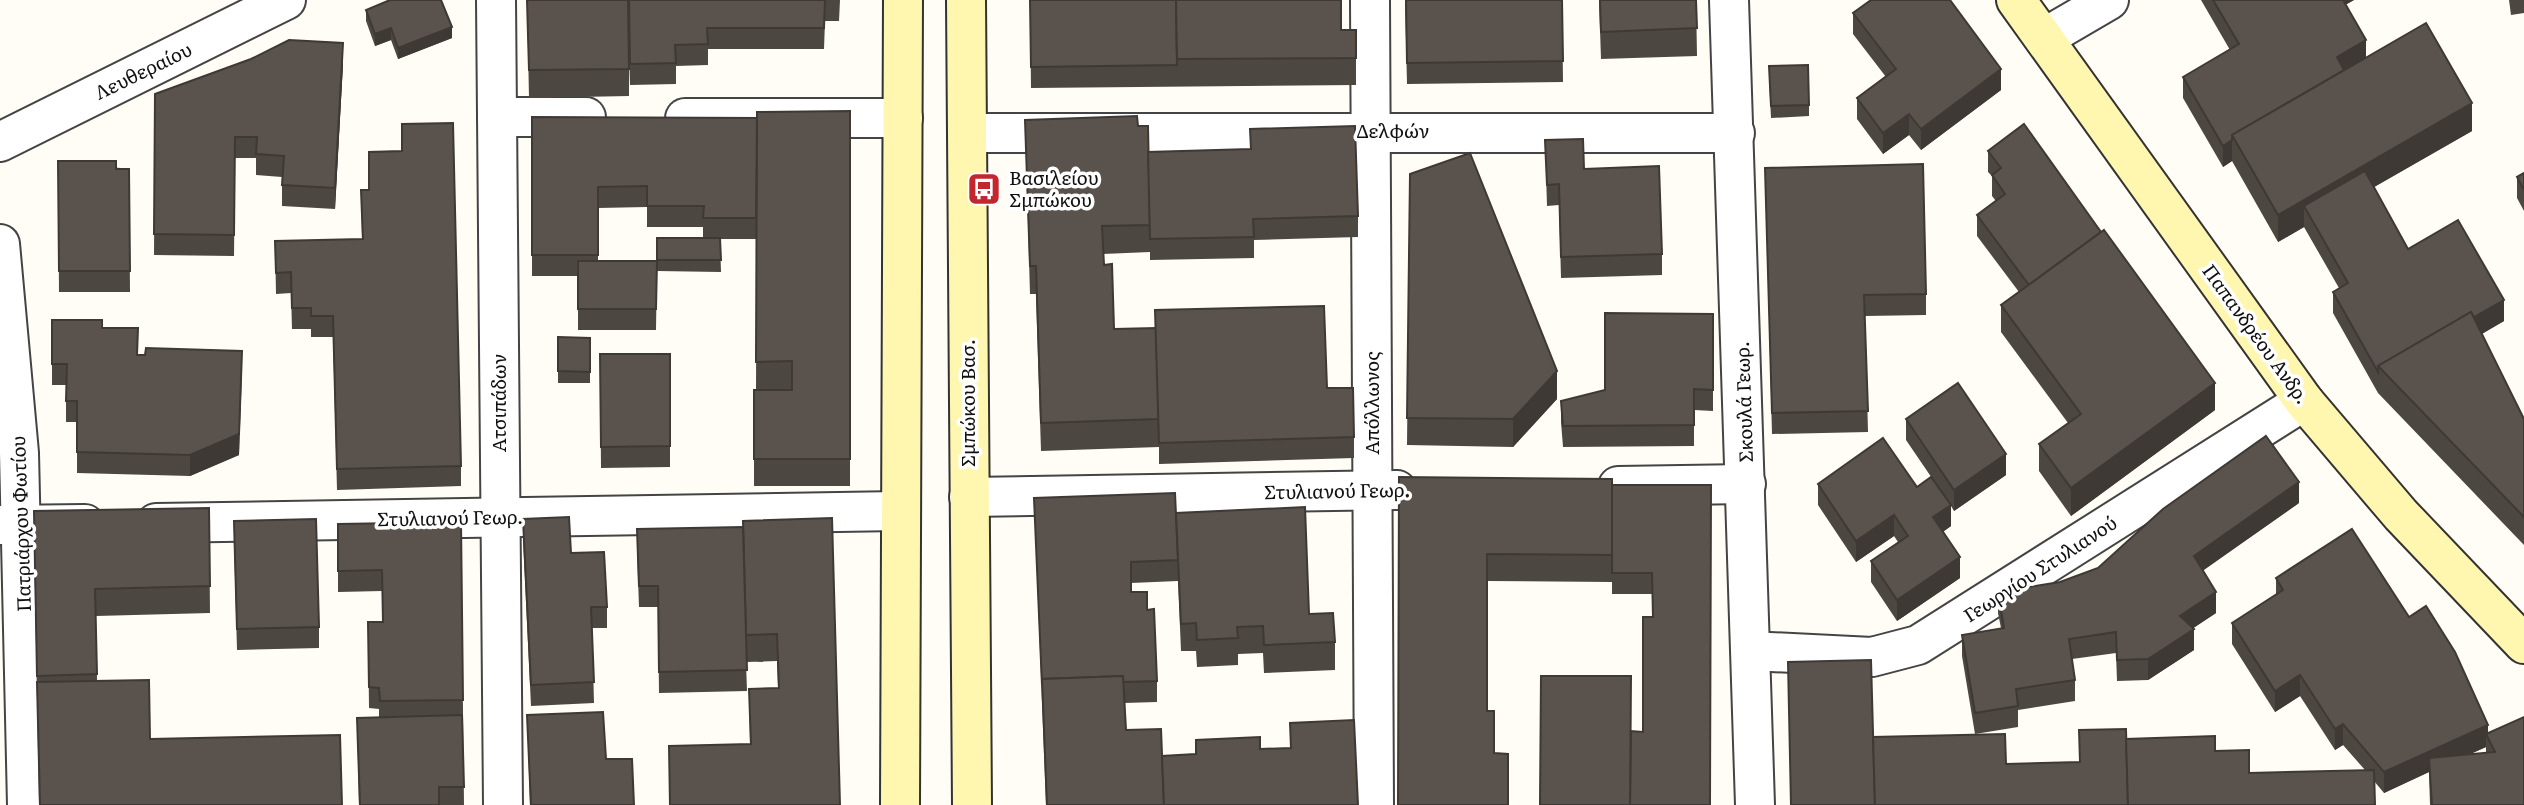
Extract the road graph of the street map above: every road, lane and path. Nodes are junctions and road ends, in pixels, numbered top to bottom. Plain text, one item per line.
1 (286, 0) edge
2 (496, 0) edge
3 (903, 0) edge
4 (966, 0) edge
5 (1370, 0) edge
6 (1730, 0) edge
7 (2016, 0) edge
8 (2109, 0) edge
9 (2044, 38) junction
10 (497, 117) junction
11 (903, 118) junction
12 (1371, 131) junction
13 (968, 133) junction
14 (1735, 133) junction
15 (0, 142) edge
16 (0, 244) edge
17 (2304, 401) junction
18 (1746, 484) junction
19 (1580, 487) edge
20 (1427, 489) edge
21 (1372, 490) junction
22 (969, 497) junction
23 (900, 511) junction
24 (500, 517) junction
25 (11, 525) edge
26 (2524, 644) edge
27 (1751, 651) junction
28 (27, 805) edge
29 (503, 805) edge
30 (900, 805) edge
31 (972, 805) edge
32 (1374, 805) edge
33 (1755, 805) edge

1 - 15 street, Λευθεραίου
2 - 10 street, Ατσιπάδων
3 - 11 main road
4 - 13 main road, Σμπώκου Βασ.
5 - 12 street, Απόλλωνος
6 - 14 street, Σκουλά Γεωρ.
7 - 9 main road, Παπανδρέου Ανδρ.
8 - 9 street
9 - 17 main road, Παπανδρέου Ανδρ.
10 - 11 street
10 - 24 street, Ατσιπάδων
11 - 23 main road
12 - 13 street, Δελφών
12 - 14 street, Δελφών
12 - 21 street, Απόλλωνος
13 - 22 main road, Σμπώκου Βασ.
14 - 18 street, Σκουλά Γεωρ.
16 - 25 street, Πατριάρχου Φωτίου
17 - 26 main road, Παπανδρέου Ανδρ.
17 - 27 street, Γεωργίου Στυλιανού
18 - 19 street
18 - 27 street, Σκουλά Γεωρ.
20 - 21 street, Στυλιανού Γεωρ.
21 - 22 street, Στυλιανού Γεωρ.
21 - 32 street, Απόλλωνος
22 - 31 main road, Σμπώκου Βασ.
23 - 24 street, Στυλιανού Γεωρ.
23 - 30 main road
24 - 25 street, Στυλιανού Γεωρ.
24 - 29 street, Ατσιπάδων
25 - 28 street, Πατριάρχου Φωτίου
27 - 33 street, Σκουλά Γεωρ.

